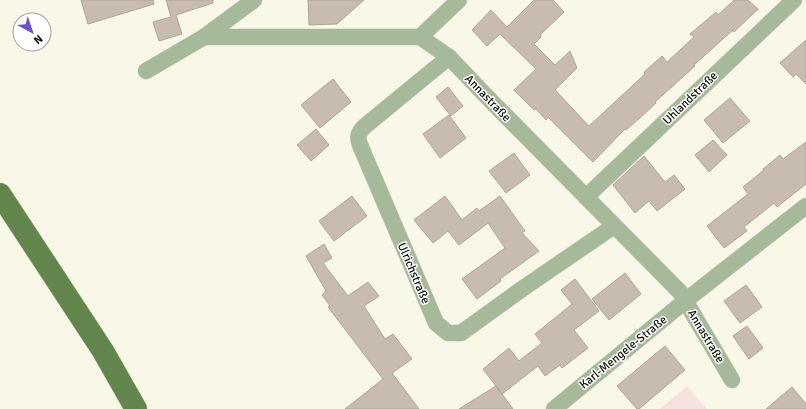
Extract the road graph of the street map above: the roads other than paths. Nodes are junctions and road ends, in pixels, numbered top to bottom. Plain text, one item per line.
1 (254, 0) edge
2 (459, 0) edge
3 (794, 0) edge
4 (204, 37) junction
5 (420, 37) junction
6 (449, 57) junction
7 (146, 71) dead end
8 (0, 194) edge
9 (586, 197) junction
10 (806, 206) edge
11 (614, 226) junction
12 (685, 301) junction
13 (732, 380) dead end
14 (136, 409) edge
15 (554, 409) edge

1 - 4 street
2 - 5 street
3 - 9 street, Uhlandstraße
4 - 5 street
4 - 7 street
5 - 6 street, Annastraße
6 - 9 street, Annastraße
6 - 11 street, Ulrichstraße
8 - 14 main road
9 - 11 street, Annastraße
10 - 12 street, Karl-Mengele-Straße
11 - 12 street, Annastraße
12 - 13 street, Annastraße
12 - 15 street, Karl-Mengele-Straße

